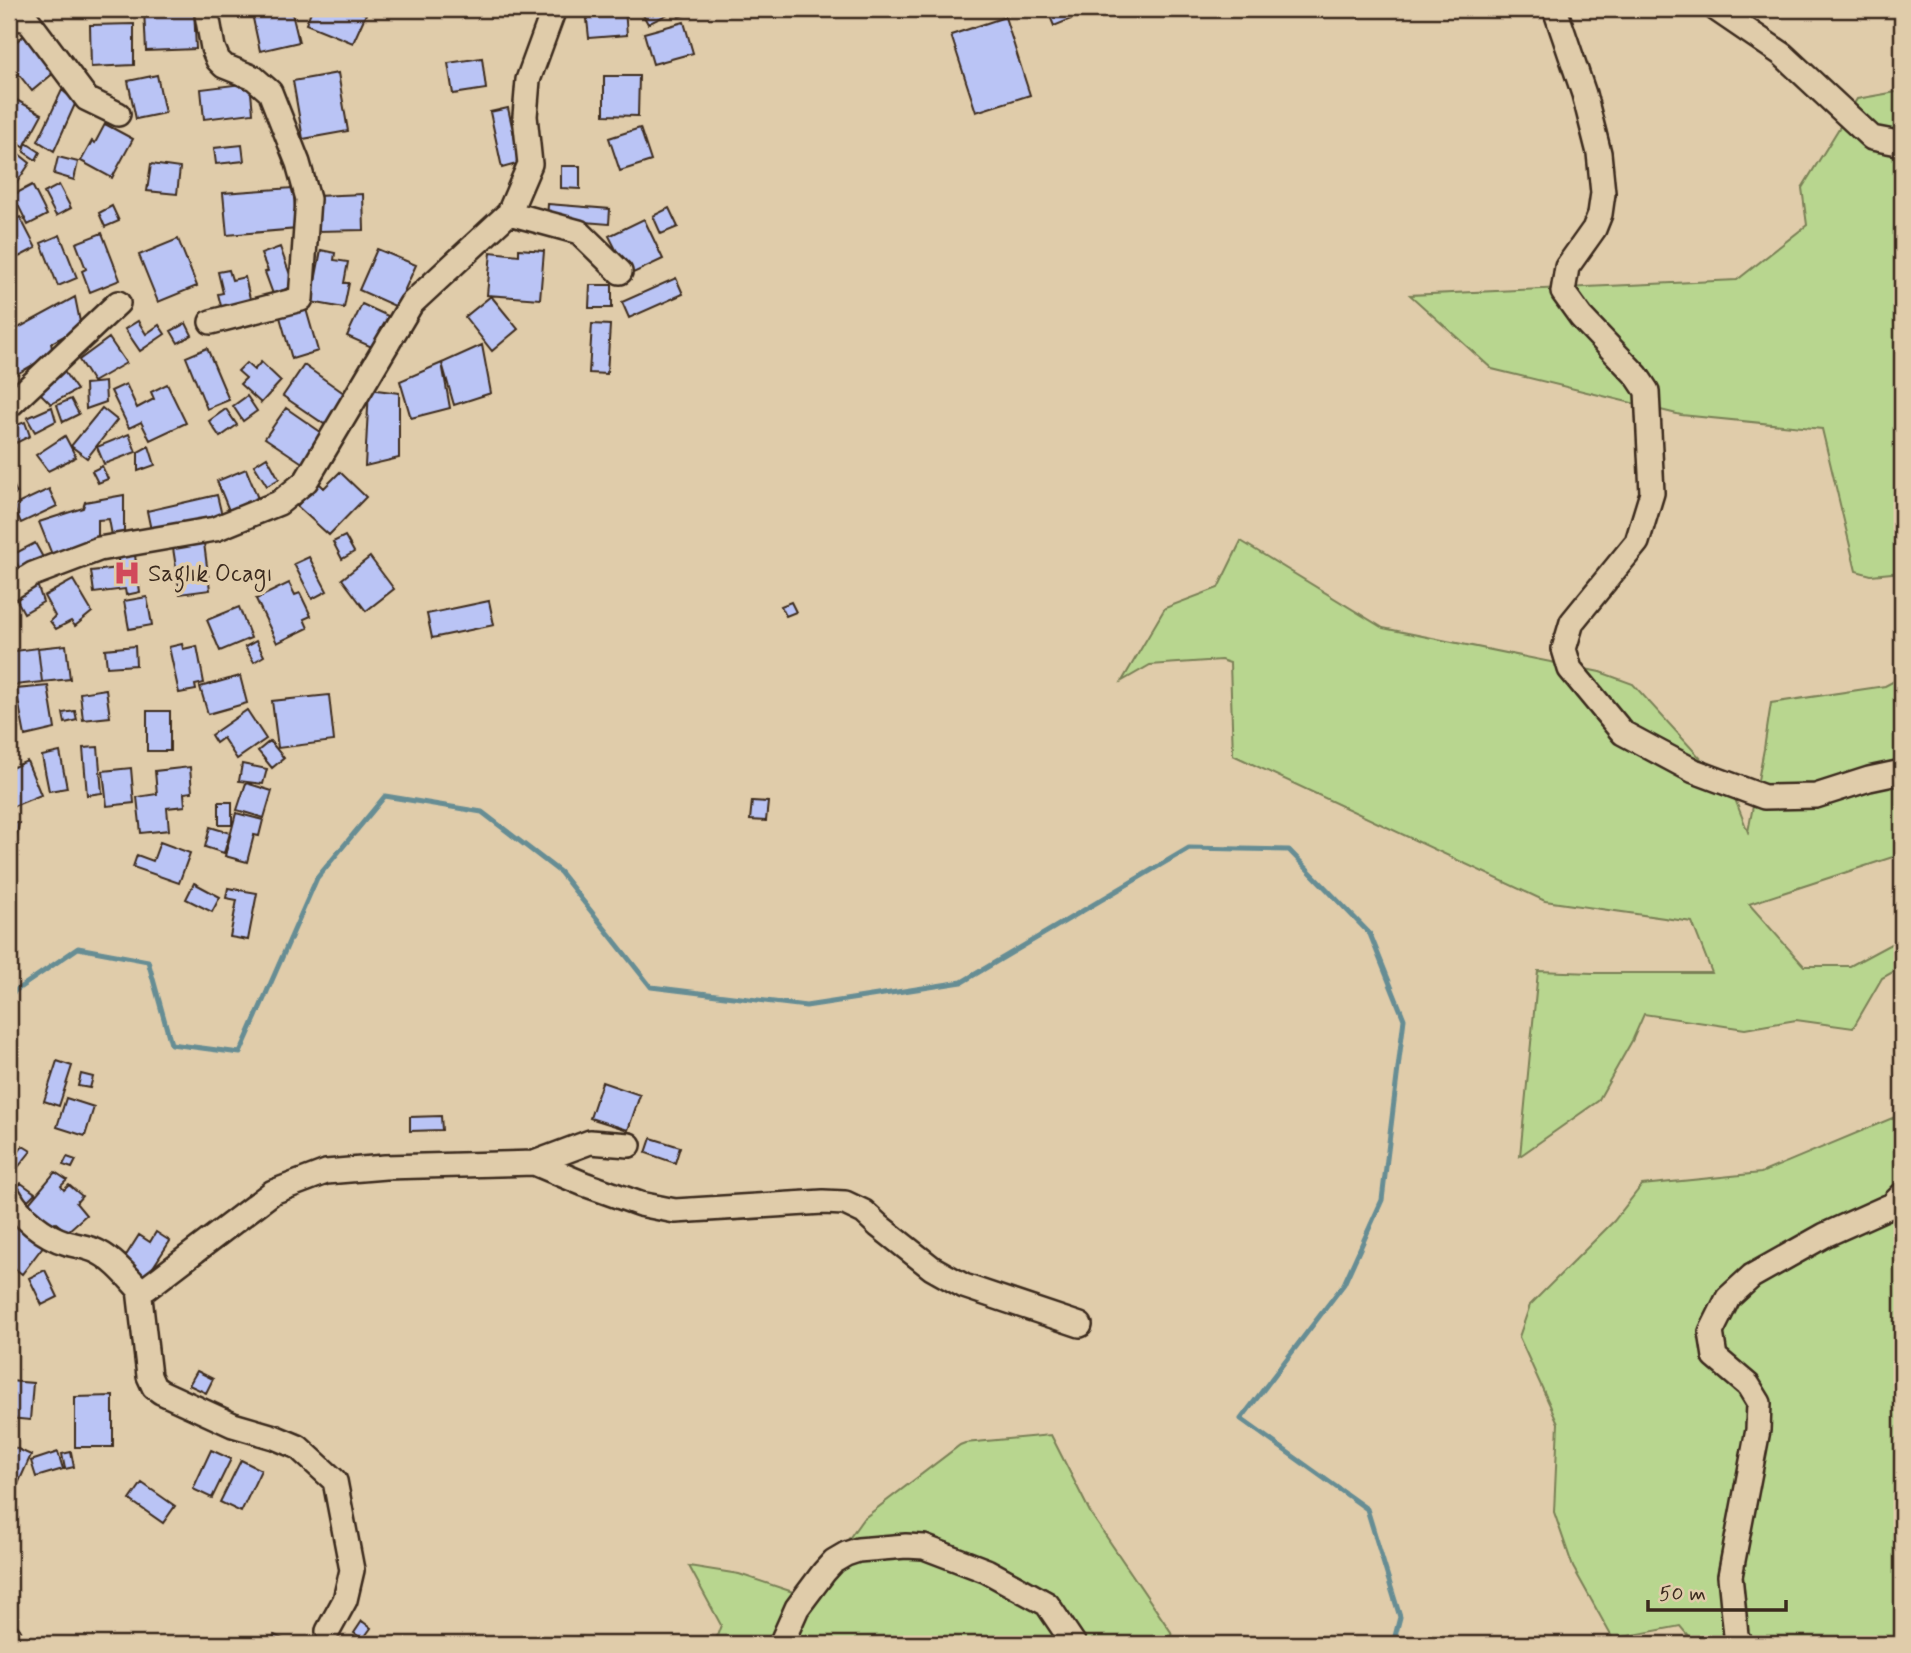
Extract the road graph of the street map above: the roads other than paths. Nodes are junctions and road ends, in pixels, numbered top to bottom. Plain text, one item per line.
1 (206, 9) edge
2 (554, 9) edge
3 (1555, 9) edge
4 (1716, 9) edge
5 (13, 17) edge
6 (118, 114) dead end
7 (1902, 139) edge
8 (509, 213) junction
9 (620, 272) dead end
10 (118, 303) dead end
11 (211, 322) dead end
12 (9, 406) edge
13 (9, 589) edge
14 (1902, 772) edge
15 (629, 1145) dead end
16 (534, 1163) junction
17 (1902, 1195) edge
18 (9, 1196) edge
19 (139, 1289) junction
20 (1080, 1325) dead end
21 (328, 1631) dead end
22 (9, 1636) edge
23 (9, 1644) edge
24 (781, 1644) edge
25 (1074, 1644) edge
26 (1740, 1644) edge

1 - 11 street
2 - 8 street
3 - 14 street
4 - 7 street
5 - 6 street
8 - 9 street
8 - 13 street
10 - 12 street
15 - 16 street
16 - 19 street
16 - 20 street
17 - 26 street
18 - 19 street
19 - 21 street
22 - 23 street
24 - 25 street

